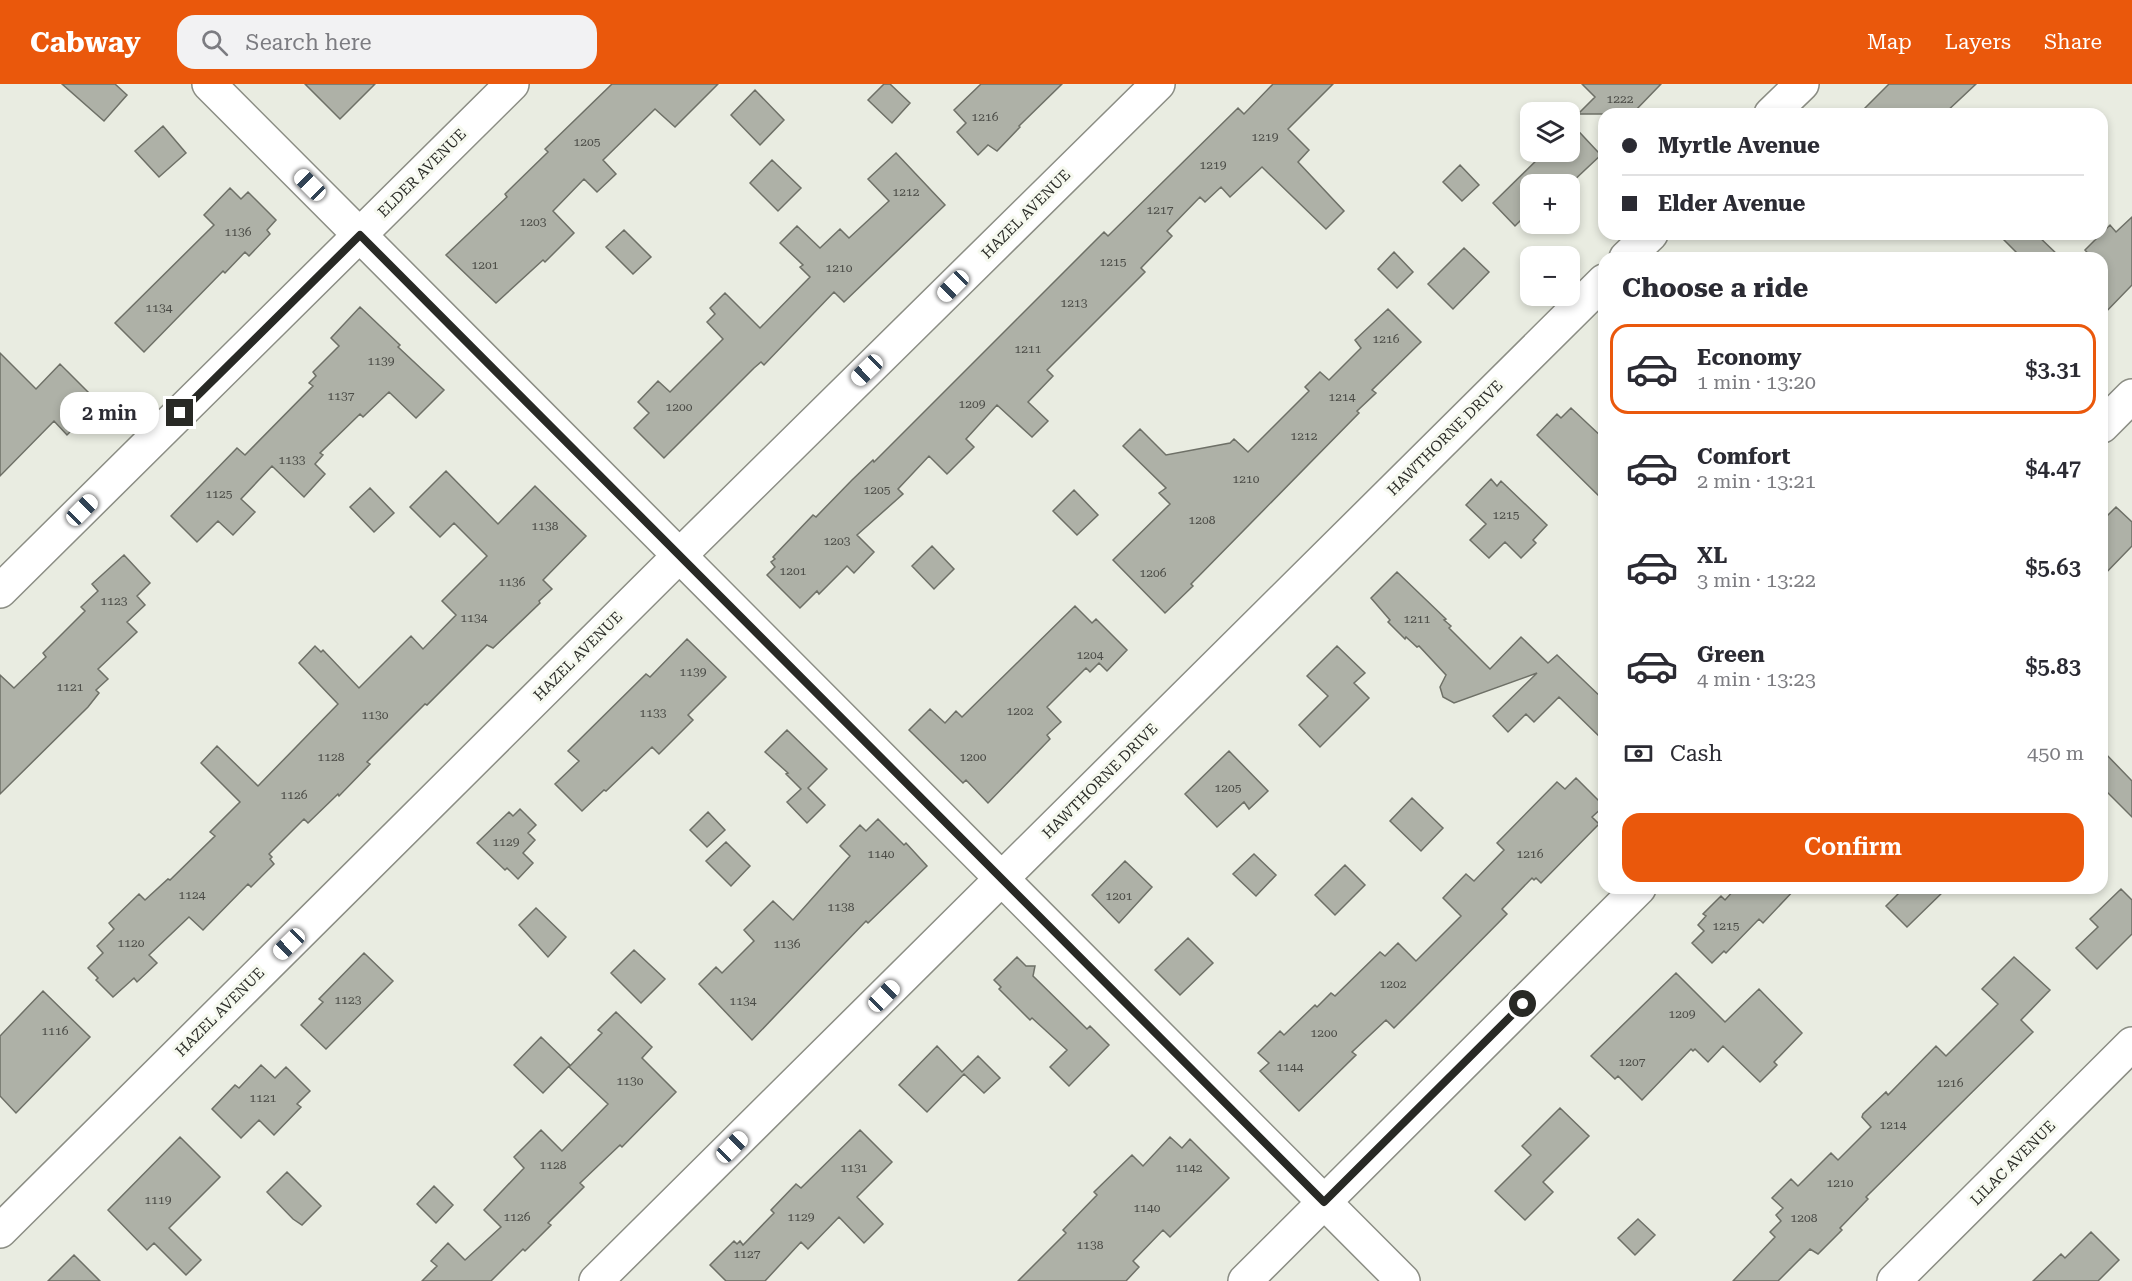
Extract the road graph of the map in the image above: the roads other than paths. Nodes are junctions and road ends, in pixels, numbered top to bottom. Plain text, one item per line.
1 (209, 84) edge
2 (512, 84) edge
3 (1158, 84) edge
4 (1802, 84) edge
5 (1777, 108) edge
6 (360, 235) junction
7 (1645, 240) edge
8 (1632, 252) edge
9 (1598, 287) edge
10 (2132, 396) edge
11 (2108, 420) edge
12 (679, 556) junction
13 (0, 591) edge
14 (1002, 879) junction
15 (1633, 894) edge
16 (2132, 1044) edge
17 (1324, 1202) junction
18 (0, 1231) edge
19 (597, 1281) edge
20 (1245, 1281) edge
21 (1403, 1281) edge
22 (1894, 1281) edge

1 - 6 street
2 - 6 street, ELDER AVENUE
3 - 12 street, HAZEL AVENUE
4 - 5 street
6 - 12 street
6 - 13 street, ELDER AVENUE
7 - 8 street
9 - 14 street, HAWTHORNE DRIVE
10 - 11 street
12 - 14 street
12 - 18 street, HAZEL AVENUE
14 - 17 street
14 - 19 street, HAWTHORNE DRIVE
15 - 17 street
16 - 22 street, LILAC AVENUE
17 - 20 street
17 - 21 street

